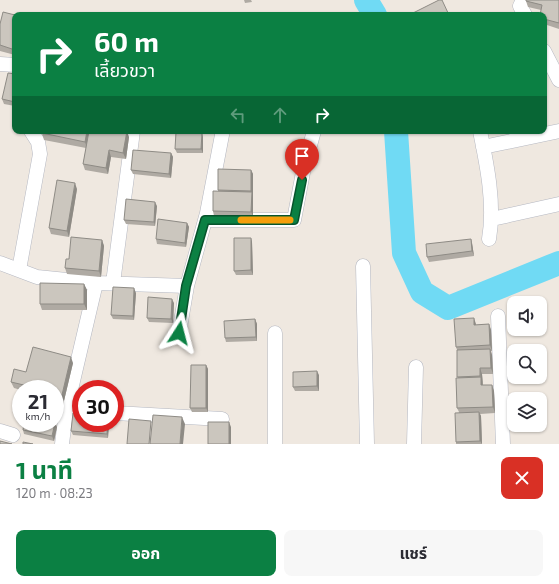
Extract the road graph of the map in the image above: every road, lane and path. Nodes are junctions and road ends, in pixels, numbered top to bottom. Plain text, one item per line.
1 (523, 0) edge
2 (523, 12) edge
3 (547, 57) edge
4 (0, 64) edge
5 (12, 64) edge
6 (559, 80) edge
7 (559, 131) edge
8 (33, 134) edge
9 (133, 134) edge
10 (313, 134) edge
11 (481, 134) edge
12 (545, 134) edge
13 (547, 134) edge
14 (222, 135) dead end
15 (483, 147) junction
16 (559, 204) edge
17 (492, 219) junction
18 (205, 220) junction
19 (489, 239) dead end
20 (0, 263) edge
21 (363, 266) dead end
22 (19, 270) junction
23 (96, 282) junction
24 (113, 283) junction
25 (186, 286) junction
26 (498, 316) dead end
27 (179, 333) dead end
28 (275, 333) dead end
29 (416, 367) dead end
30 (66, 410) junction
31 (72, 410) edge
32 (124, 414) edge
33 (222, 419) dead end
34 (62, 444) edge
35 (275, 444) edge
36 (367, 444) edge
37 (414, 444) edge
38 (503, 444) edge

1 - 2 street
3 - 6 street
4 - 5 street
7 - 13 street
8 - 22 street
9 - 24 street
10 - 18 street
11 - 15 street
12 - 15 street
14 - 18 street
15 - 17 street
16 - 17 street
17 - 19 street
18 - 25 street
20 - 22 street
21 - 36 street
22 - 23 street
23 - 24 street
23 - 30 street
24 - 25 street
25 - 27 street
26 - 38 street
28 - 35 street
29 - 37 street
30 - 31 street
30 - 34 street
32 - 33 street

